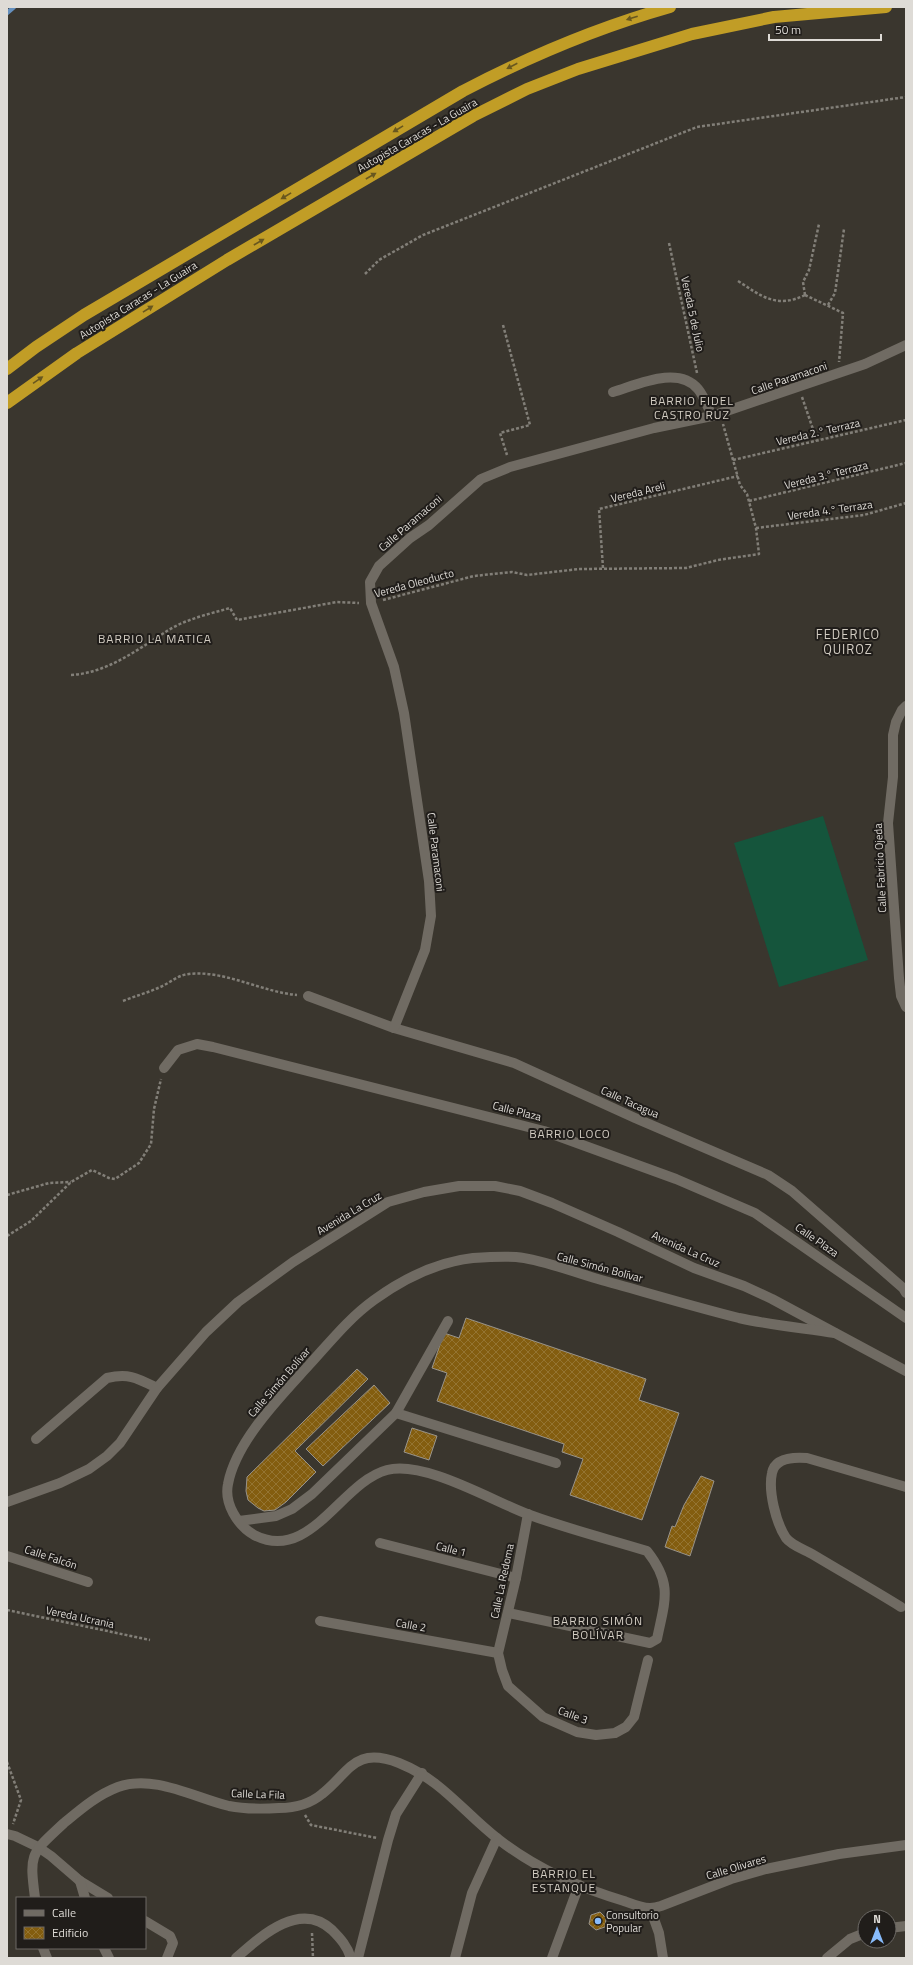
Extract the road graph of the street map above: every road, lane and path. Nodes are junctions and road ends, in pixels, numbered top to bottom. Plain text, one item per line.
1 (670, 7) edge
2 (886, 7) edge
3 (906, 97) edge
4 (819, 224) dead end
5 (844, 229) dead end
6 (669, 243) dead end
7 (365, 274) dead end
8 (738, 281) dead end
9 (805, 295) junction
10 (828, 305) junction
11 (503, 325) dead end
12 (906, 345) edge
13 (7, 369) edge
14 (838, 374) junction
15 (799, 387) junction
16 (699, 389) junction
17 (613, 392) dead end
18 (7, 403) edge
19 (716, 415) junction
20 (906, 420) edge
21 (817, 441) junction
22 (733, 460) junction
23 (906, 464) edge
24 (510, 467) junction
25 (738, 476) junction
26 (749, 501) junction
27 (906, 503) edge
28 (756, 528) junction
29 (603, 568) junction
30 (371, 603) junction
31 (71, 675) dead end
32 (906, 706) edge
33 (308, 996) joint
34 (123, 1000) dead end
35 (906, 1008) edge
36 (394, 1028) junction
37 (164, 1068) joint
38 (71, 1182) junction
39 (7, 1195) edge
40 (7, 1236) edge
41 (906, 1293) edge
42 (906, 1318) edge
43 (448, 1321) dead end
44 (835, 1333) junction
45 (906, 1371) edge
46 (157, 1388) junction
47 (396, 1413) junction
48 (36, 1439) dead end
49 (556, 1462) dead end
50 (906, 1487) edge
51 (7, 1502) edge
52 (528, 1514) junction
53 (239, 1521) junction
54 (380, 1543) dead end
55 (7, 1556) edge
56 (516, 1578) junction
57 (88, 1582) dead end
58 (902, 1607) dead end
59 (7, 1610) edge
60 (508, 1613) junction
61 (320, 1621) dead end
62 (150, 1640) dead end
63 (498, 1653) junction
64 (648, 1660) dead end
65 (7, 1762) edge
66 (422, 1773) junction
67 (298, 1806) junction
68 (8, 1834) edge
69 (497, 1838) junction
70 (388, 1840) junction
71 (906, 1845) edge
72 (38, 1847) junction
73 (80, 1881) junction
74 (579, 1885) junction
75 (35, 1897) edge
76 (85, 1897) edge
77 (106, 1897) edge
78 (650, 1908) junction
79 (312, 1919) junction
80 (146, 1922) edge
81 (857, 1936) edge
82 (104, 1949) edge
83 (109, 1958) edge
84 (167, 1958) edge
85 (236, 1958) edge
86 (313, 1958) edge
87 (351, 1958) edge
88 (358, 1958) edge
89 (455, 1958) edge
90 (552, 1958) edge
91 (664, 1958) edge
92 (828, 1958) edge

1 -> 13 highway, Autopista Caracas - La Guaira
18 -> 2 highway, Autopista Caracas - La Guaira
3 - 7 path
4 - 9 path
5 - 10 path
6 - 16 path, Vereda 5 de Julio
8 - 9 path
9 - 10 path
10 - 14 path
11 - 24 path
12 - 14 street, Calle Paramaconi
14 - 15 street, Calle Paramaconi
15 - 19 street, Calle Paramaconi
15 - 21 path
16 - 17 street
16 - 19 street
19 - 22 path
19 - 24 street, Calle Paramaconi
20 - 21 path, Vereda 2.° Terraza
21 - 22 path, Vereda 2.° Terraza
22 - 25 path
23 - 26 path, Vereda 3.° Terraza
24 - 30 street, Calle Paramaconi
25 - 26 path
25 - 29 path, Vereda Areli
26 - 28 path
27 - 28 path, Vereda 4.° Terraza
28 - 29 path, Vereda Oleoducto
29 - 30 path, Vereda Oleoducto
30 - 31 path, Vereda Oleoducto
30 - 36 street, Calle Paramaconi
32 - 35 street, Calle Fabricio Ojeda
33 - 34 path
33 - 36 street, Calle Tacagua
36 - 41 street, Calle Tacagua
37 - 38 path
37 - 42 street, Calle Plaza
38 - 39 path
38 - 40 path
43 - 47 street
44 - 45 street, Avenida La Cruz
44 - 46 street, Avenida La Cruz
44 - 53 street, Calle Simón Bolívar
46 - 48 street
46 - 51 street, Avenida La Cruz
47 - 49 street
47 - 53 street
50 - 58 street
52 - 53 street, Calle Simón Bolívar
52 - 56 street, Calle La Redoma
52 - 60 street, Calle Simón Bolívar
54 - 56 street, Calle 1
55 - 57 street, Calle Falcón
56 - 60 street, Calle La Redoma
59 - 62 path, Vereda Ucrania
60 - 63 street, Calle La Redoma
61 - 63 street, Calle 2
63 - 64 street, Calle 3
65 - 68 path
66 - 67 street, Calle La Fila
66 - 69 street, Calle La Fila
66 - 70 street
67 - 70 path
67 - 72 street, Calle La Fila
68 - 72 street
69 - 74 street, Calle La Fila
69 - 89 street
70 - 88 street
71 - 78 street, Calle Olivares
72 - 73 street
72 - 75 street, Calle La Fila
73 - 76 street
73 - 77 street
74 - 78 street
74 - 90 street
78 - 91 street
79 - 85 street
79 - 86 path
79 - 87 street
80 - 84 street
81 - 92 street
82 - 83 street

